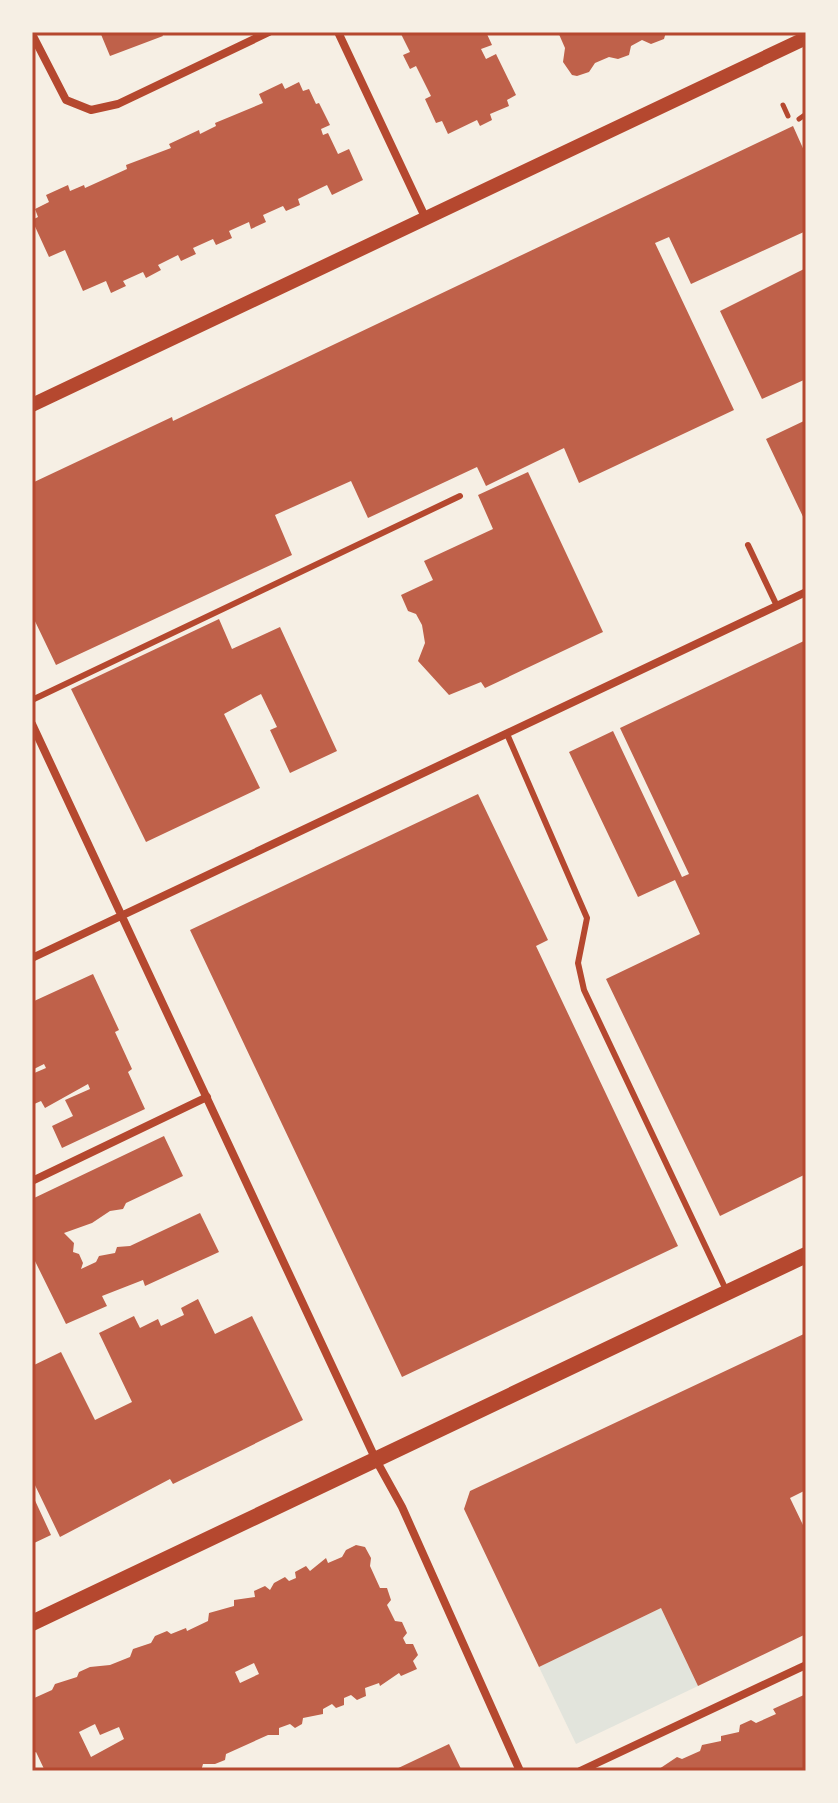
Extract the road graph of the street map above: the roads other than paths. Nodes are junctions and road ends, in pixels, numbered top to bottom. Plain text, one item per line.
1 (269, 32) edge
2 (338, 32) edge
3 (32, 34) edge
4 (805, 35) edge
5 (426, 219) junction
6 (32, 405) edge
7 (460, 496) dead end
8 (748, 545) dead end
9 (806, 592) edge
10 (777, 606) junction
11 (32, 700) edge
12 (32, 724) edge
13 (507, 734) junction
14 (122, 916) junction
15 (32, 958) edge
16 (207, 1097) junction
17 (32, 1181) edge
18 (806, 1255) edge
19 (727, 1293) junction
20 (376, 1460) junction
21 (32, 1623) edge
22 (806, 1665) edge
23 (520, 1771) edge
24 (580, 1771) edge

1 - 3 street
2 - 5 street
4 - 5 street
5 - 6 street
7 - 11 lane
8 - 10 lane
9 - 10 street
10 - 13 street
12 - 14 street
13 - 14 street
13 - 19 lane
14 - 15 street
14 - 16 street
16 - 17 street
16 - 20 street
18 - 19 main road
19 - 20 main road
20 - 21 main road
20 - 23 street
22 - 24 street

